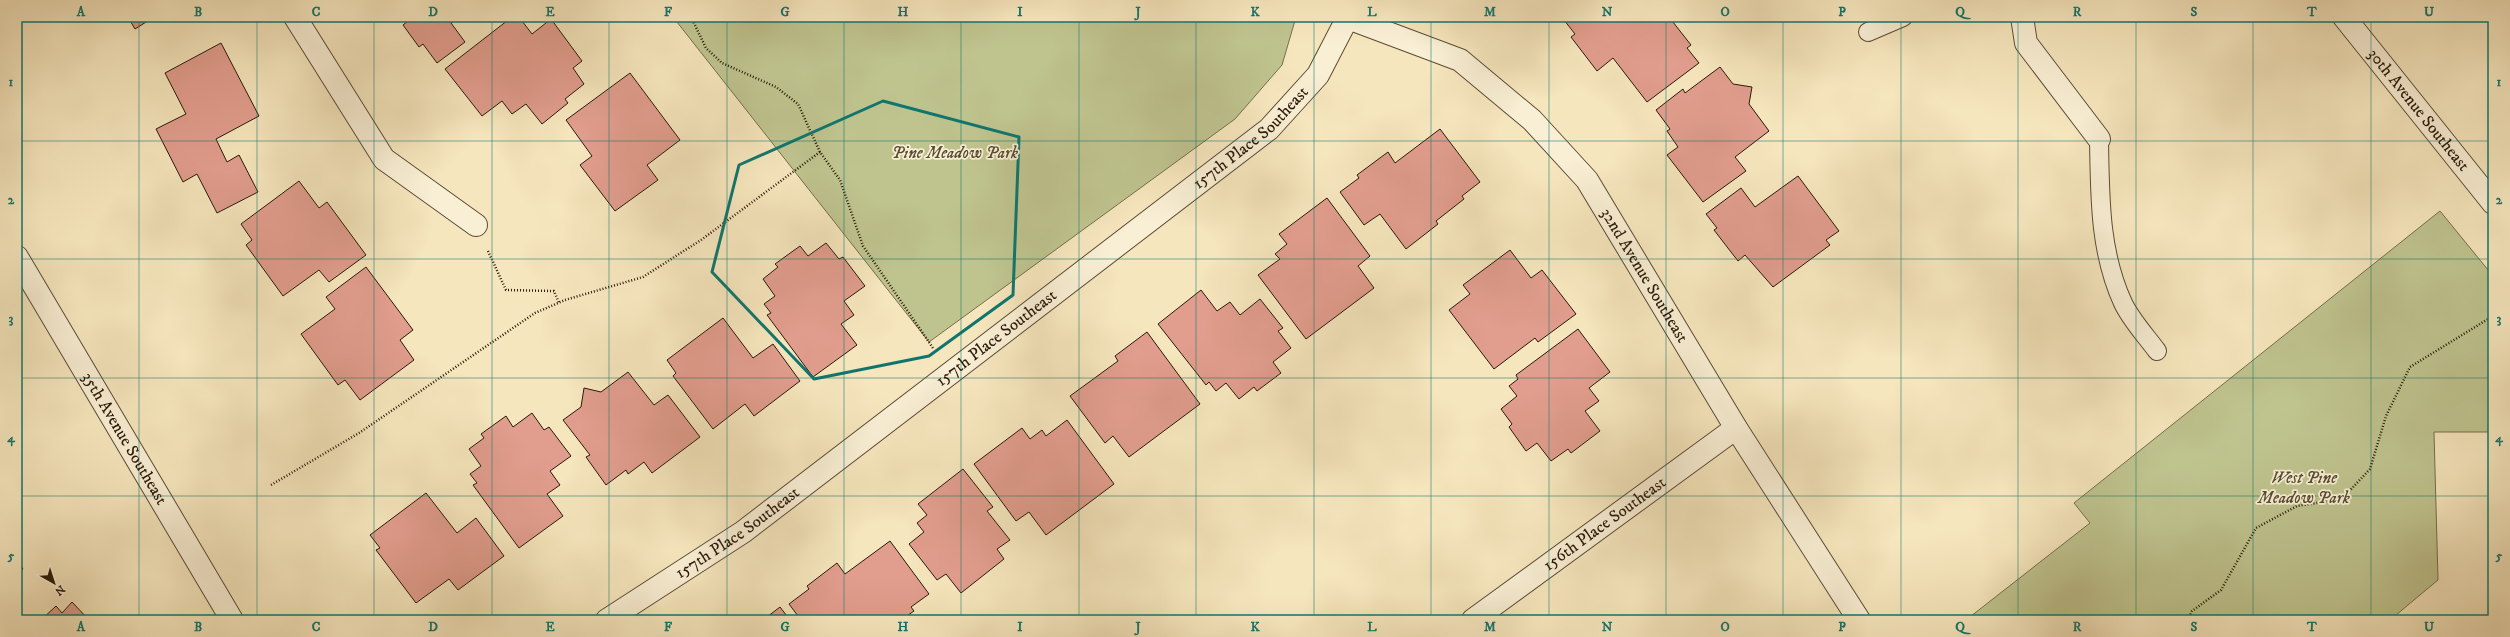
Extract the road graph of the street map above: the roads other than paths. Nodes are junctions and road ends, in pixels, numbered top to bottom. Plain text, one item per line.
1 (295, 17) edge
2 (1348, 17) edge
3 (1903, 17) edge
4 (2022, 17) edge
5 (2344, 17) edge
6 (1868, 32) dead end
7 (2099, 139) joint
8 (2493, 203) edge
9 (476, 225) road end
10 (17, 257) edge
11 (2157, 351) dead end
12 (1736, 428) junction
13 (232, 620) edge
14 (607, 620) edge
15 (1473, 620) edge
16 (1859, 620) edge

1 - 9 street
2 - 12 street, 32nd Avenue Southeast
2 - 14 street, 157th Place Southeast
3 - 6 lane
4 - 7 street
5 - 8 street, 30th Avenue Southeast
7 - 11 lane
10 - 13 street, 35th Avenue Southeast
12 - 15 street, 156th Place Southeast
12 - 16 street, 32nd Avenue Southeast

